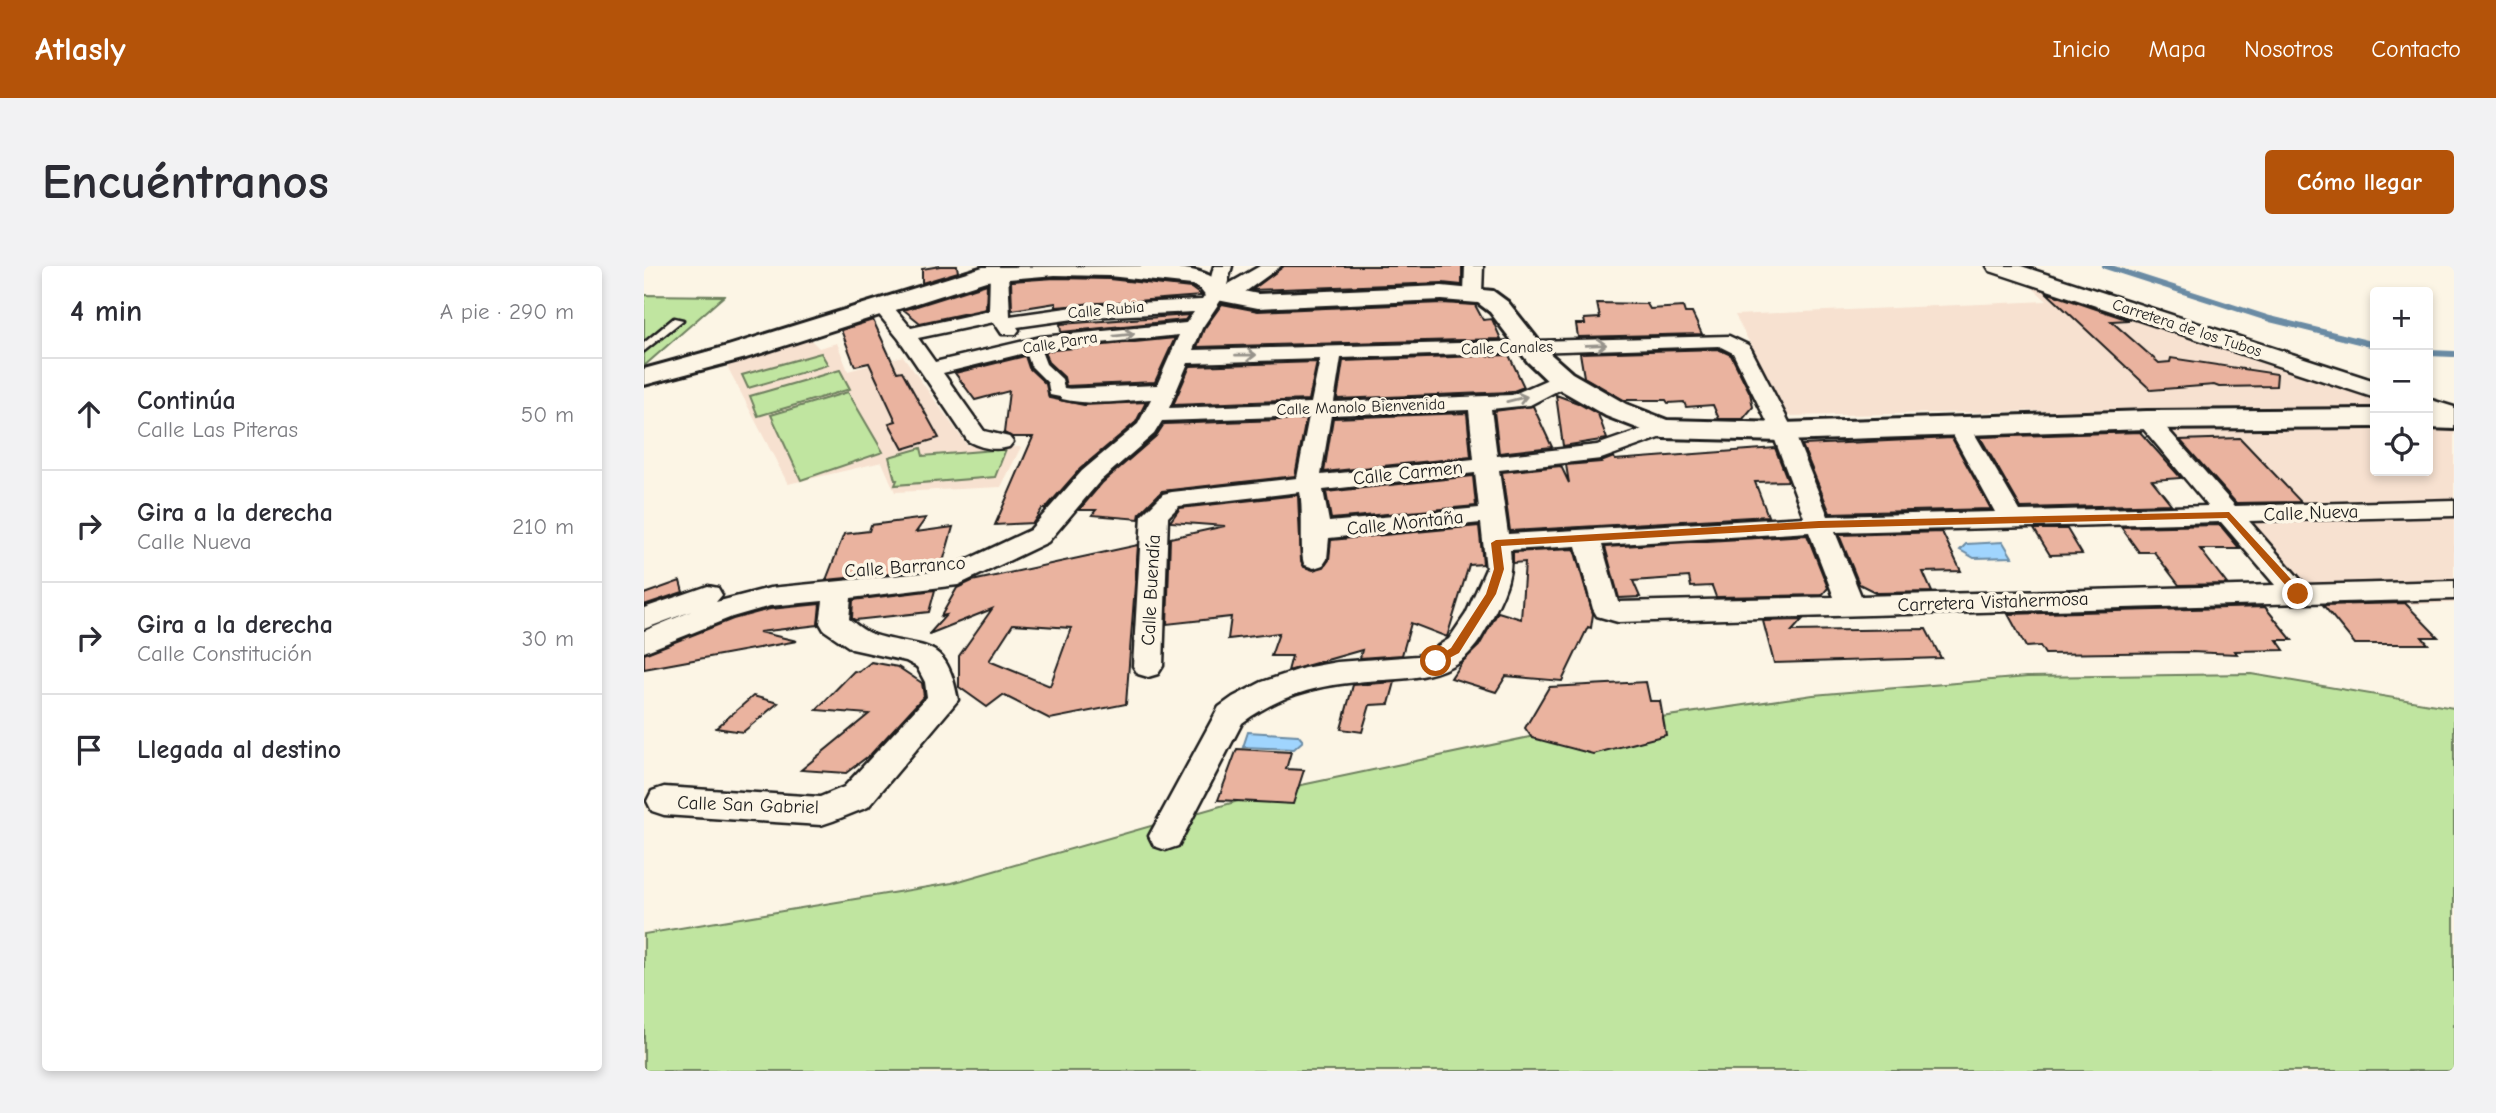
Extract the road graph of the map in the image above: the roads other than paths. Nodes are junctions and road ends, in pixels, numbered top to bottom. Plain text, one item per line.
1 (1223, 266) edge
2 (1272, 266) edge
3 (1474, 266) edge
4 (1998, 266) edge
5 (987, 271) edge
6 (1473, 293) junction
7 (1212, 299) junction
8 (882, 306) junction
9 (1002, 319) junction
10 (678, 320) dead end
11 (1192, 328) junction
12 (906, 335) junction
13 (1032, 346) junction
14 (1530, 347) junction
15 (644, 348) edge
16 (1331, 354) junction
17 (1178, 357) junction
18 (930, 370) junction
19 (644, 377) edge
20 (1562, 379) junction
21 (2370, 388) edge
22 (1164, 391) junction
23 (1070, 394) joint
24 (1479, 403) junction
25 (1321, 409) junction
26 (2433, 409) edge
27 (1155, 415) junction
28 (2370, 418) edge
29 (2454, 418) edge
30 (2433, 419) edge
31 (2147, 421) junction
32 (1959, 426) junction
33 (1662, 429) junction
34 (1783, 432) junction
35 (1000, 442) dead end
36 (1487, 465) junction
37 (1308, 483) junction
38 (2454, 508) edge
39 (1493, 514) junction
40 (1155, 515) joint
41 (2229, 515) junction
42 (2012, 520) junction
43 (1819, 524) junction
44 (1317, 531) junction
45 (1587, 538) junction
46 (1496, 543) junction
47 (1314, 559) dead end
48 (986, 561) junction
49 (2454, 590) edge
50 (838, 591) junction
51 (2298, 594) junction
52 (1851, 606) junction
53 (644, 619) edge
54 (644, 642) edge
55 (1147, 666) dead end
56 (664, 801) dead end
57 (1166, 836) dead end

1 - 7 street
2 - 7 street, Calle Rubia
3 - 6 street
4 - 21 street, Carretera de los Tubos
5 - 7 main road
5 - 8 main road
5 - 9 street
6 - 7 main road
6 - 14 main road
7 - 9 street, Calle Rubia
7 - 11 street
8 - 12 street
8 - 19 main road
9 - 12 street, Calle Rubia
9 - 13 street
10 - 15 lane
13 -> 11 street, Calle Parra
11 - 17 street
12 - 18 street
13 - 18 street, Calle Parra
13 - 23 street
14 - 16 street, Calle Canales
14 - 20 main road
14 -> 34 street, Calle Canales
17 -> 16 street, Calle Canales
16 - 25 street
17 - 22 street
18 - 35 street
24 -> 20 street, Calle Manolo Bienvenida
20 - 33 main road
22 - 23 street
22 - 27 street
24 - 25 street, Calle Manolo Bienvenida
24 - 36 street
25 - 27 street, Calle Manolo Bienvenida
25 - 37 street
26 - 29 street
27 - 48 street
28 - 31 main road
29 - 30 main road
31 - 32 main road
31 - 41 street
32 - 34 main road
32 - 42 street
33 - 34 main road
33 - 36 street, Calle Carmen
34 - 43 street, Calle Canales
36 - 37 street, Calle Carmen
36 - 39 street
37 - 40 street, Calle Carmen
37 - 44 street
38 - 41 street, Calle Nueva
39 - 44 street, Calle Montaña
39 - 46 street
40 - 55 street, Calle Buendía
41 - 42 street, Calle Nueva
41 - 51 street
42 - 43 street, Calle Nueva
43 - 45 street, Calle Nueva
43 - 52 street, Calle Canales
44 - 47 street
45 - 46 street, Calle Nueva
45 - 52 street, Carretera Vistahermosa
46 - 57 street
48 - 50 street, Calle Barranco
48 - 53 street, Calle Barranco
49 - 51 street, Carretera Vistahermosa
50 - 54 street, Calle Barranco
50 - 56 street, Calle San Gabriel
51 - 52 street, Carretera Vistahermosa

